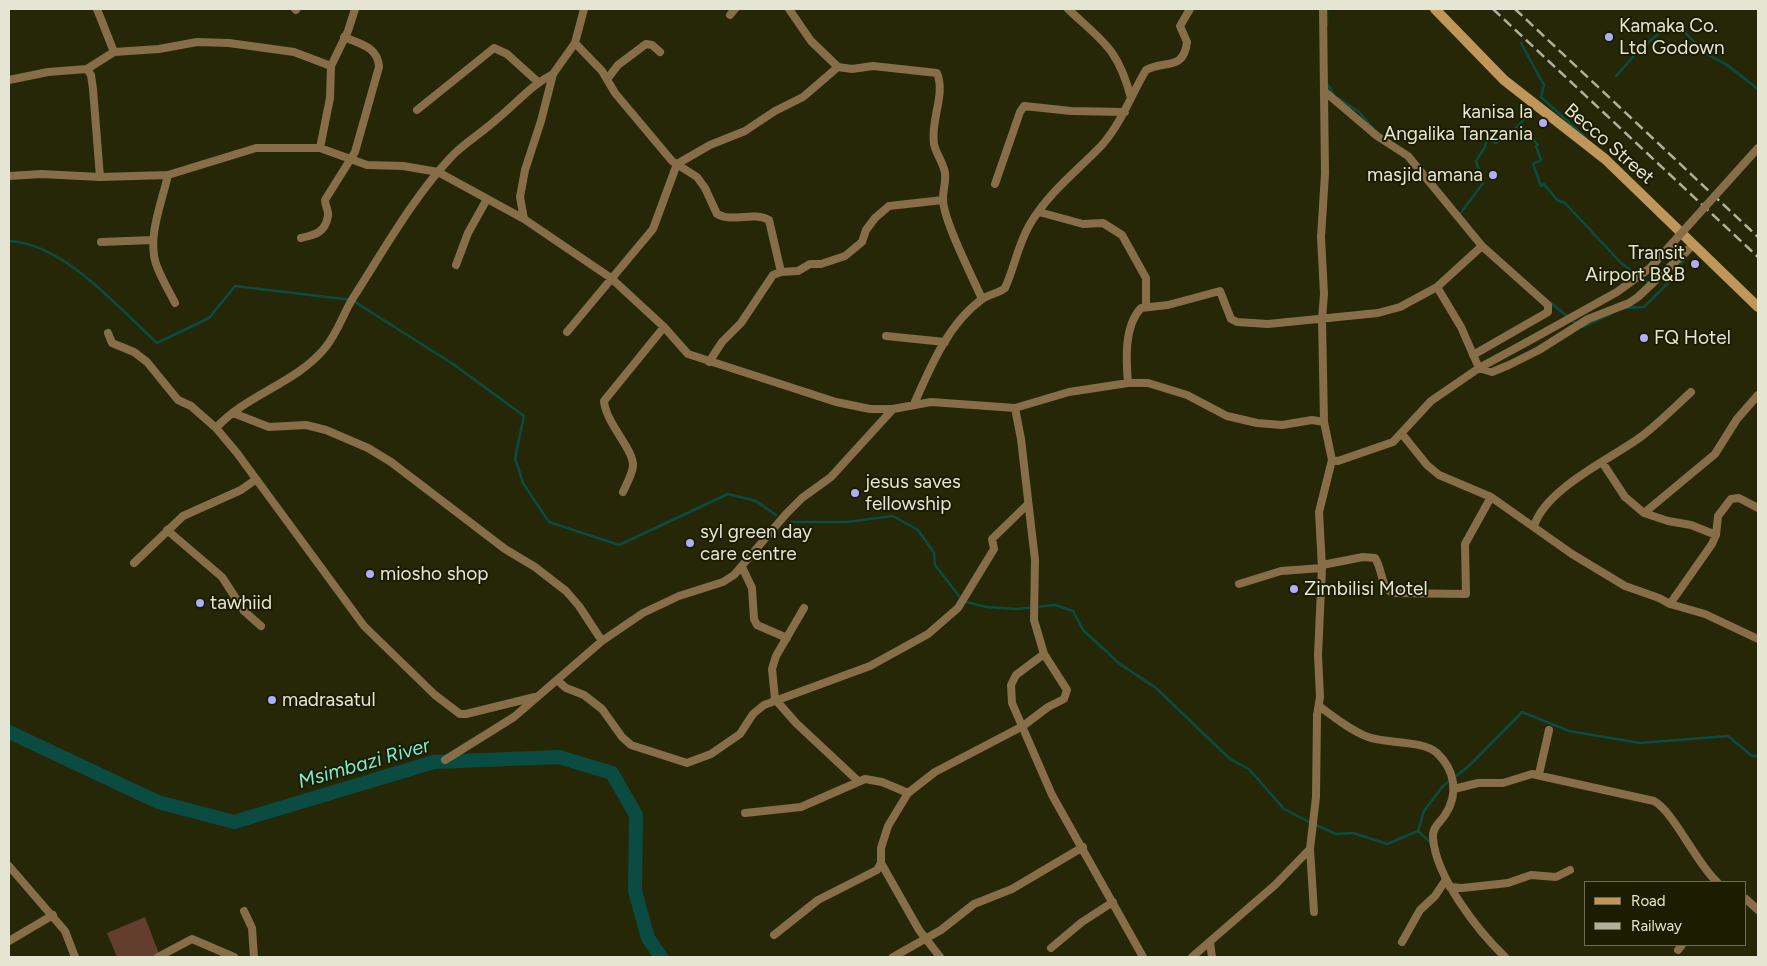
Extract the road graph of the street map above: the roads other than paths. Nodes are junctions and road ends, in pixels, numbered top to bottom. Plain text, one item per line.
1 (97, 9) edge
2 (355, 9) edge
3 (584, 9) edge
4 (789, 9) edge
5 (1068, 9) edge
6 (1190, 9) edge
7 (1323, 9) edge
8 (1436, 9) edge
9 (344, 37) junction
10 (575, 43) junction
11 (114, 52) junction
12 (660, 52) dead end
13 (331, 66) junction
14 (838, 67) junction
15 (87, 68) junction
16 (553, 74) junction
17 (608, 78) junction
18 (9, 80) edge
19 (538, 82) junction
20 (1324, 90) junction
21 (1131, 98) junction
22 (416, 110) dead end
23 (1125, 112) junction
24 (320, 148) junction
25 (1758, 148) edge
26 (350, 159) junction
27 (677, 164) junction
28 (438, 172) junction
29 (168, 175) junction
30 (9, 176) edge
31 (100, 177) junction
32 (995, 184) dead end
33 (487, 199) junction
34 (943, 200) junction
35 (1039, 212) junction
36 (524, 219) junction
37 (301, 238) dead end
38 (154, 240) junction
39 (101, 242) dead end
40 (1692, 244) junction
41 (1482, 246) junction
42 (456, 265) dead end
43 (781, 272) junction
44 (611, 278) junction
45 (1437, 287) junction
46 (982, 299) junction
47 (175, 303) dead end
48 (1146, 306) junction
49 (1758, 307) edge
50 (1322, 319) junction
51 (664, 326) junction
52 (567, 332) dead end
53 (108, 333) dead end
54 (886, 336) dead end
55 (944, 342) junction
56 (1473, 355) junction
57 (709, 362) junction
58 (1479, 368) junction
59 (1128, 383) junction
60 (1691, 392) dead end
61 (1758, 395) edge
62 (914, 404) junction
63 (1015, 408) junction
64 (893, 409) junction
65 (232, 413) junction
66 (1324, 422) junction
67 (216, 428) junction
68 (1402, 434) junction
69 (1332, 460) junction
70 (1602, 462) junction
71 (255, 480) junction
72 (623, 492) dead end
73 (1491, 497) junction
74 (1027, 505) junction
75 (1758, 508) edge
76 (1644, 513) junction
77 (1534, 526) junction
78 (167, 530) junction
79 (1716, 535) junction
80 (134, 563) dead end
81 (1322, 566) junction
82 (742, 567) junction
83 (1239, 584) dead end
84 (1670, 604) junction
85 (804, 608) dead end
86 (261, 626) dead end
87 (787, 638) junction
88 (1758, 639) edge
89 (602, 641) junction
90 (1044, 654) junction
91 (558, 680) junction
92 (535, 697) junction
93 (776, 699) junction
94 (1319, 706) junction
95 (1023, 726) junction
96 (1549, 730) dead end
97 (445, 760) dead end
98 (1539, 774) junction
99 (857, 780) junction
100 (1454, 789) junction
101 (908, 793) junction
102 (745, 813) dead end
103 (1083, 847) junction
104 (1310, 850) junction
105 (881, 863) junction
106 (9, 866) edge
107 (1570, 870) dead end
108 (1716, 881) edge
109 (1448, 884) junction
110 (1747, 900) edge
111 (1113, 902) junction
112 (1758, 910) edge
113 (244, 911) dead end
114 (1314, 912) dead end
115 (52, 915) junction
116 (774, 935) dead end
117 (926, 939) junction
118 (9, 941) edge
119 (1210, 942) junction
120 (1402, 942) dead end
121 (1051, 948) dead end
122 (75, 957) edge
123 (158, 957) edge
124 (234, 957) edge
125 (254, 957) edge
126 (893, 957) edge
127 (940, 957) edge
128 (1143, 957) edge
129 (1192, 957) edge
130 (1212, 957) edge
131 (1504, 957) edge

1 - 11 street
2 - 9 street
3 - 10 street
4 - 14 street
5 - 21 street
6 - 21 street
7 - 20 street
8 - 40 street, Becco Street
9 - 13 street
9 - 26 street
10 - 16 street
10 - 17 street
11 - 13 street
11 - 15 street
12 - 17 street
13 - 24 street
14 - 27 street
14 - 34 street
15 - 18 street
15 - 31 street
16 - 19 street
16 - 36 street
17 - 27 street
19 - 22 street
19 - 28 street
20 - 41 street
20 - 50 street
21 - 23 street
23 - 32 street
23 - 35 street
24 - 26 street
24 - 29 street
25 - 58 street, bridge
26 - 28 street
26 - 37 street
27 - 43 street
27 - 44 street
28 - 33 street
28 - 65 street
29 - 31 street
29 - 38 street
30 - 31 street
33 - 36 street
33 - 42 street
34 - 43 street
34 - 46 street
35 - 46 street
35 - 48 street
36 - 44 street
38 - 39 street
38 - 47 street
40 - 49 street, Becco Street
40 - 58 street
41 - 45 street
41 - 56 street
43 - 57 street
44 - 51 street
44 - 52 street
45 - 50 street
45 - 56 street
46 - 55 street
48 - 50 street
48 - 59 street
50 - 66 street
51 - 57 street
51 - 72 street
53 - 67 street
54 - 55 street
55 - 62 street
56 - 58 street
57 - 64 street
58 - 68 street
59 - 63 street
59 - 66 street
60 - 70 street
61 - 76 street
62 - 63 street
62 - 64 street
63 - 74 street
64 - 82 street
65 - 67 street
65 - 89 street
66 - 69 street
67 - 71 street
68 - 69 street
68 - 73 street
69 - 81 street
70 - 76 street
70 - 77 street
71 - 78 street
71 - 92 street
73 - 77 street
73 - 81 street
74 - 90 street
74 - 93 street
75 - 79 street
76 - 79 street
77 - 84 street
78 - 80 street
78 - 86 street
79 - 84 street
81 - 83 street
81 - 94 street
82 - 87 street
82 - 89 street
84 - 88 street
85 - 87 street
87 - 93 street
89 - 91 street
90 - 95 street
90 - 95 street
91 - 92 street
91 - 93 street
92 - 97 street
93 - 99 street
94 - 100 street
94 - 104 street
95 - 101 street
95 - 103 street
96 - 98 street
98 - 100 street
98 - 108 street
99 - 101 street
99 - 102 street
100 - 109 street
101 - 105 street
103 - 111 street
103 - 117 street
104 - 114 street
104 - 119 street
105 - 116 street
105 - 117 street
106 - 115 street
107 - 109 street
109 - 120 street
109 - 131 street
110 - 112 street
111 - 121 street
111 - 128 street
113 - 125 street
115 - 118 street
115 - 122 street
117 - 126 street
117 - 127 street
119 - 129 street
119 - 130 street
123 - 124 street

